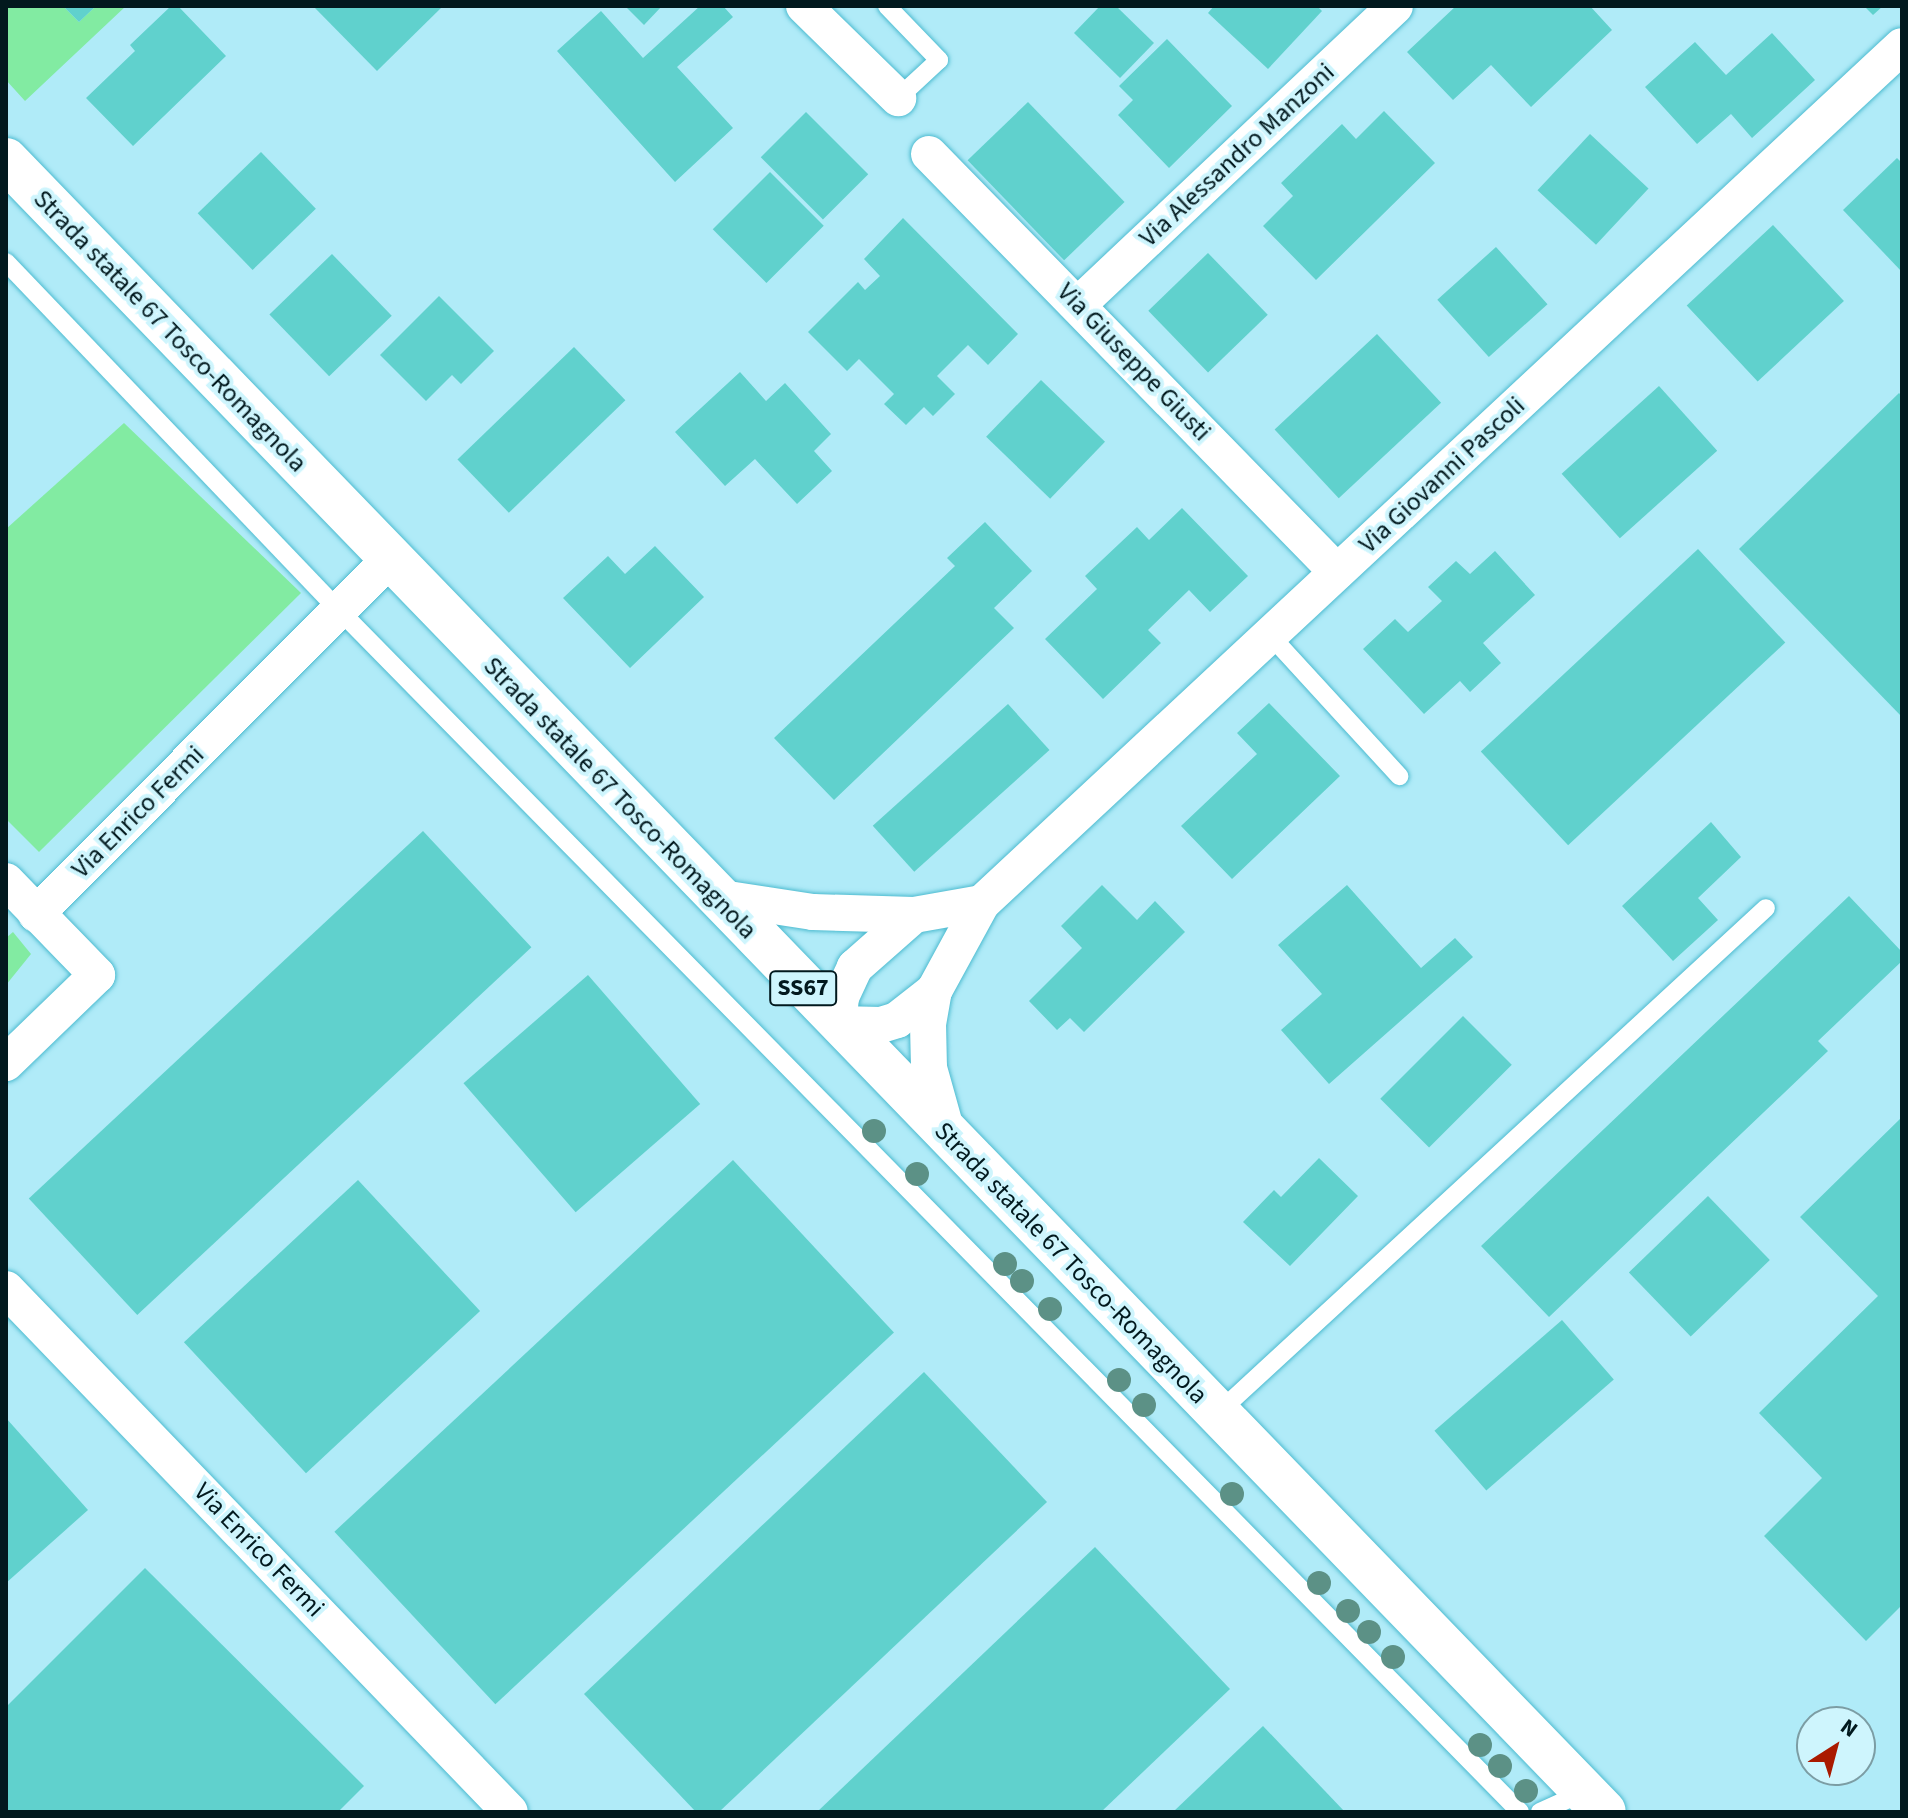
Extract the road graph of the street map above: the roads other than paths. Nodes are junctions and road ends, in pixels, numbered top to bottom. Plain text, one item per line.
1 (804, 6) edge
2 (887, 6) edge
3 (1395, 6) edge
4 (1902, 46) edge
5 (898, 98) joint
6 (929, 154) dead end
7 (7, 162) edge
8 (6, 262) edge
9 (1079, 304) junction
10 (389, 560) junction
11 (1337, 572) junction
12 (339, 610) junction
13 (1269, 634) junction
14 (1399, 776) dead end
15 (6, 881) edge
16 (715, 897) junction
17 (982, 903) junction
18 (1766, 908) dead end
19 (36, 914) junction
20 (914, 915) junction
21 (934, 991) junction
22 (838, 1024) junction
23 (6, 1063) edge
24 (948, 1137) junction
25 (6, 1289) edge
26 (1218, 1413) junction
27 (1594, 1802) edge
28 (510, 1812) edge
29 (1520, 1812) edge
30 (1540, 1812) edge

1 - 5 street
2 - 5 lane
3 - 9 street, Via Alessandro Manzoni
4 - 11 street, Via Giovanni Pascoli
6 - 9 street, Via Giuseppe Giusti
7 - 10 main road, Strada statale 67 Tosco-Romagnola / SS67
8 - 12 lane
9 - 11 street, Via Giuseppe Giusti
10 - 12 street, Via Enrico Fermi
10 - 16 main road, Strada statale 67 Tosco-Romagnola / SS67
11 - 13 street, Via Giovanni Pascoli
12 - 19 street, Via Enrico Fermi
12 - 29 lane
13 - 14 lane
13 - 17 street, Via Giovanni Pascoli
15 - 19 street
16 - 20 street
16 - 22 main road, Strada statale 67 Tosco-Romagnola / SS67
17 - 20 street
17 - 21 street, Via Giovanni Pascoli
18 - 26 lane
19 - 23 street
20 - 22 street
21 - 22 street, Via Giovanni Pascoli
21 - 24 street, Via Giovanni Pascoli
22 - 24 main road, Strada statale 67 Tosco-Romagnola / SS67
24 - 26 main road, Strada statale 67 Tosco-Romagnola / SS67
25 - 28 street, Via Enrico Fermi
26 - 27 main road, Strada statale 67 Tosco-Romagnola / SS67
27 - 30 lane

